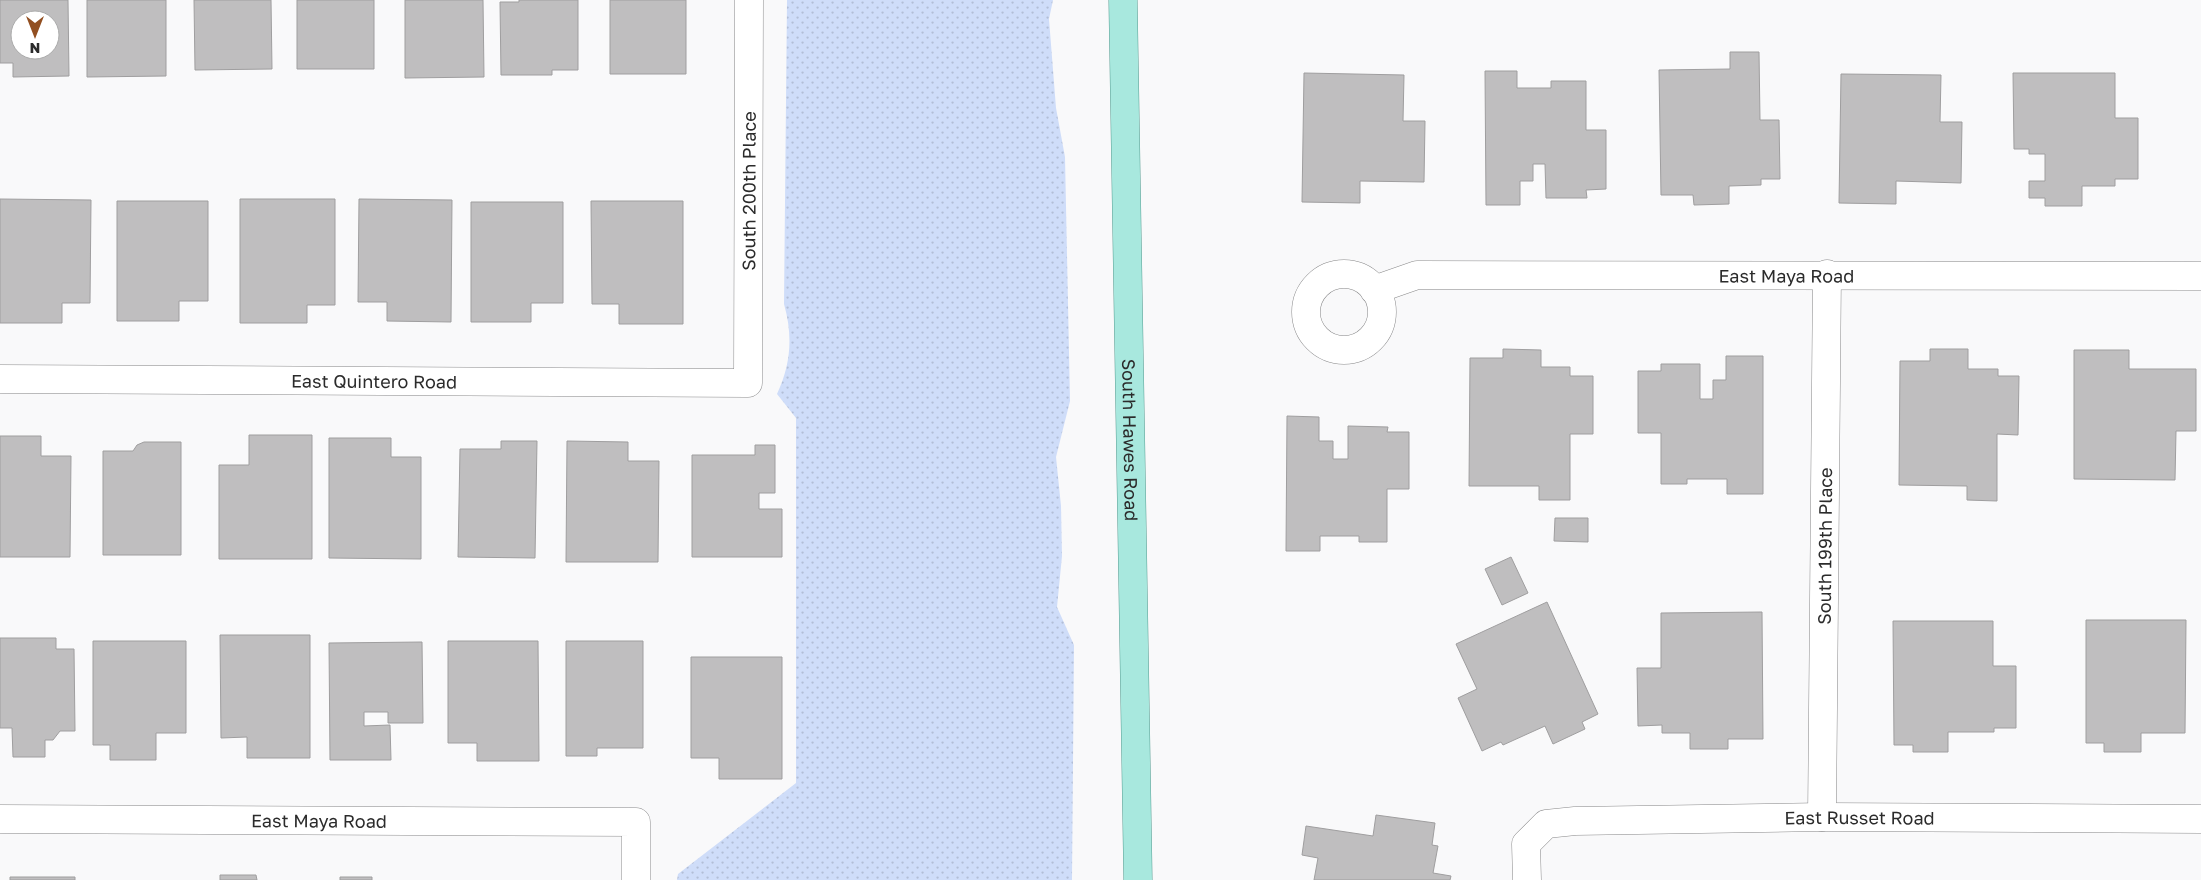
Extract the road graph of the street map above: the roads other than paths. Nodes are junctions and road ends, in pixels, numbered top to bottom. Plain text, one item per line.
1 (749, 0) edge
2 (1123, 0) edge
3 (1826, 274) junction
4 (2201, 276) edge
5 (1374, 290) dead end
6 (0, 379) edge
7 (748, 383) joint
8 (1822, 817) junction
9 (0, 819) edge
10 (2201, 819) edge
11 (636, 880) edge
12 (1138, 880) edge
13 (1527, 880) edge

1 - 7 street, South 200th Place
2 - 12 main road, South Hawes Road
3 - 4 street, East Maya Road
3 - 5 street, East Maya Road
3 - 8 street, South 199th Place
6 - 7 street, East Quintero Road
8 - 10 street, East Russet Road
8 - 13 street, East Russet Road
9 - 11 street, East Maya Road

